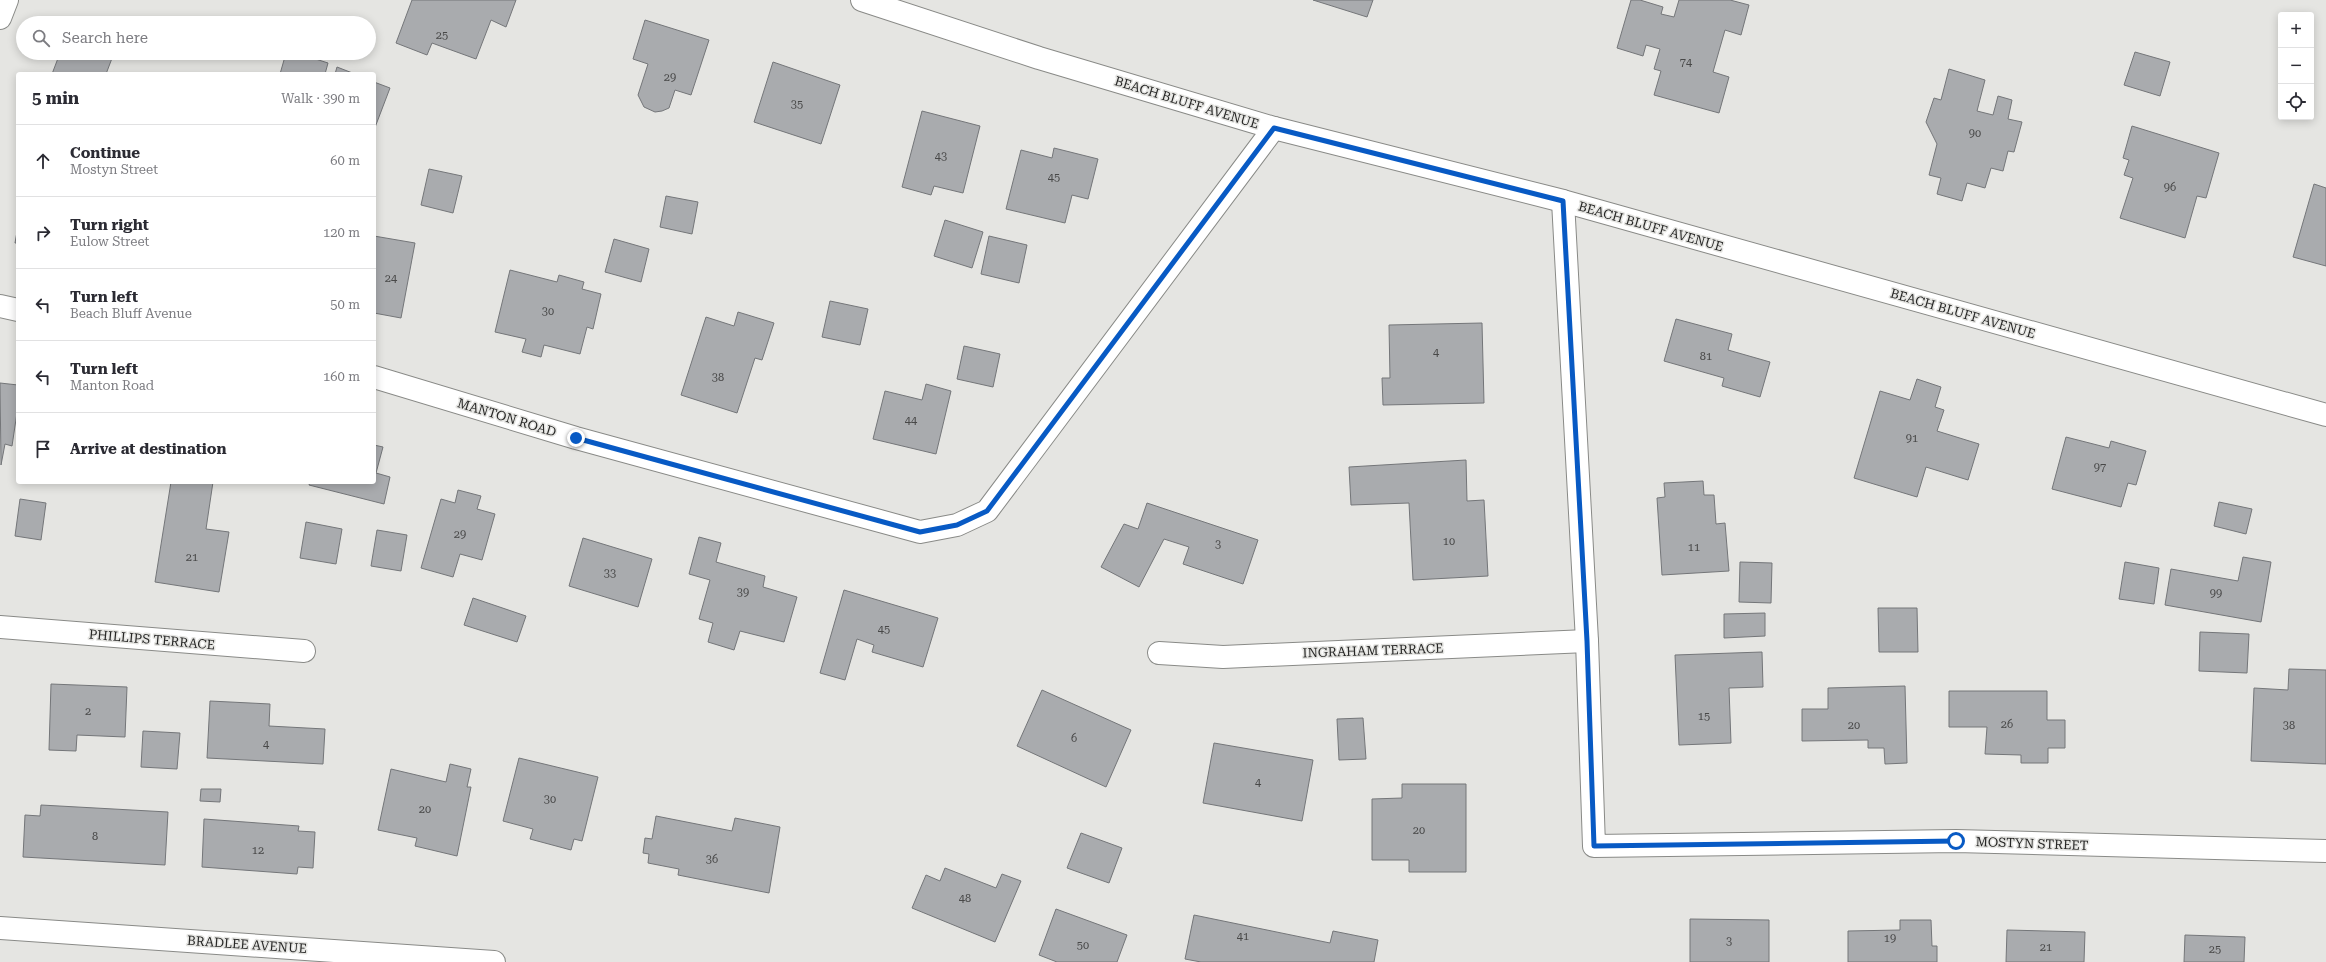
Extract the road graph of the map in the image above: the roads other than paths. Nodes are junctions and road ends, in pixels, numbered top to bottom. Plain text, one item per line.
1 (7, 0) edge
2 (862, 0) edge
3 (0, 18) edge
4 (1274, 128) junction
5 (1563, 201) junction
6 (0, 306) edge
7 (16, 310) edge
8 (376, 379) edge
9 (2326, 415) edge
10 (0, 627) edge
11 (1587, 641) junction
12 (304, 651) dead end
13 (1159, 653) dead end
14 (2326, 851) edge
15 (0, 928) edge
16 (494, 962) edge

1 - 3 street
2 - 4 street, BEACH BLUFF AVENUE
4 - 5 street, BEACH BLUFF AVENUE
4 - 8 street, MANTON ROAD
5 - 9 street, BEACH BLUFF AVENUE
5 - 11 street
6 - 7 street
10 - 12 street, PHILLIPS TERRACE
11 - 13 street, INGRAHAM TERRACE
11 - 14 street, MOSTYN STREET
15 - 16 street, BRADLEE AVENUE

